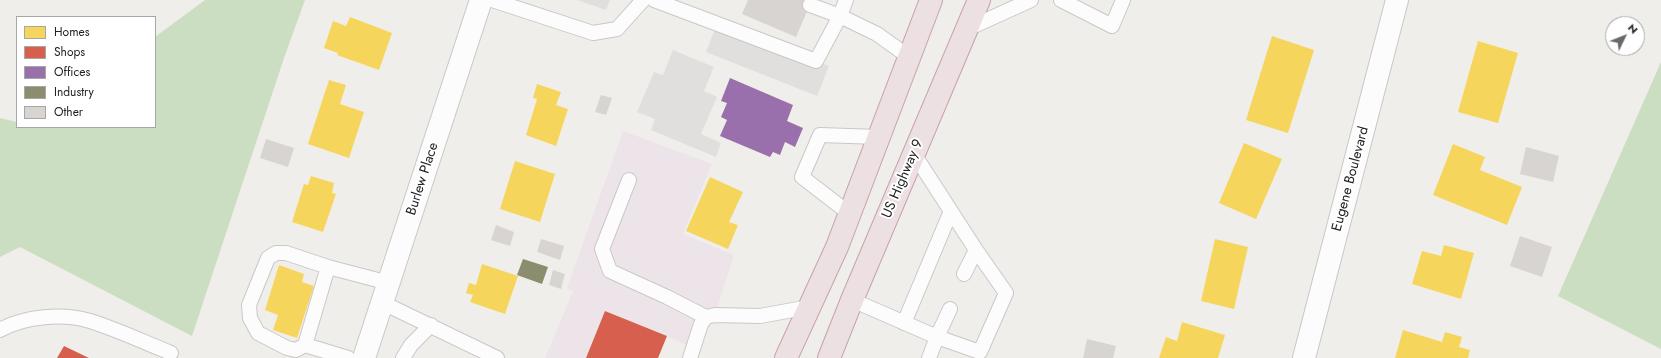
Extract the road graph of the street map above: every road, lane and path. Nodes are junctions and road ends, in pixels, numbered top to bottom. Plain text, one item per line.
1 (481, 0) edge
2 (492, 0) edge
3 (643, 0) edge
4 (654, 0) edge
5 (846, 0) edge
6 (931, 0) edge
7 (979, 0) edge
8 (1031, 0) edge
9 (1060, 0) edge
10 (1123, 0) edge
11 (1397, 0) edge
12 (810, 5) dead end
13 (840, 16) junction
14 (967, 29) junction
15 (909, 57) junction
16 (879, 137) junction
17 (914, 154) junction
18 (629, 180) dead end
19 (951, 211) junction
20 (850, 214) junction
21 (976, 250) junction
22 (328, 267) junction
23 (964, 274) dead end
24 (386, 293) junction
25 (852, 300) junction
26 (809, 307) junction
27 (950, 308) dead end
28 (706, 317) junction
29 (904, 322) junction
30 (431, 325) junction
31 (0, 330) edge
32 (937, 337) junction
33 (305, 345) junction
34 (174, 356) edge
35 (493, 357) edge
36 (348, 358) edge
37 (364, 358) edge
38 (403, 358) edge
39 (690, 358) edge
40 (786, 358) edge
41 (829, 358) edge
42 (929, 358) edge
43 (1304, 358) edge

1 - 24 street, Burlew Place
2 - 3 lane
4 - 13 lane
5 - 13 lane
6 - 15 highway
7 - 14 highway, US Highway 9
8 - 14 lane
9 - 10 lane
11 - 43 street, Eugene Boulevard
12 - 13 lane
13 - 15 lane
14 - 17 highway, US Highway 9
15 - 16 highway
16 - 20 highway
16 - 20 lane
17 - 19 lane
17 - 25 highway, US Highway 9
18 - 28 lane
19 - 21 lane
19 - 29 lane
20 - 26 highway
21 - 23 lane
21 - 32 lane
22 - 24 lane
22 - 33 lane
22 - 33 lane
24 - 30 lane
24 - 37 street, Burlew Place
25 - 29 lane
25 - 41 highway, US Highway 9
26 - 28 lane
26 - 40 highway
27 - 32 lane
28 - 39 lane
29 - 32 lane
30 - 35 lane
30 - 38 lane
31 - 34 lane
32 - 42 lane
33 - 36 lane

